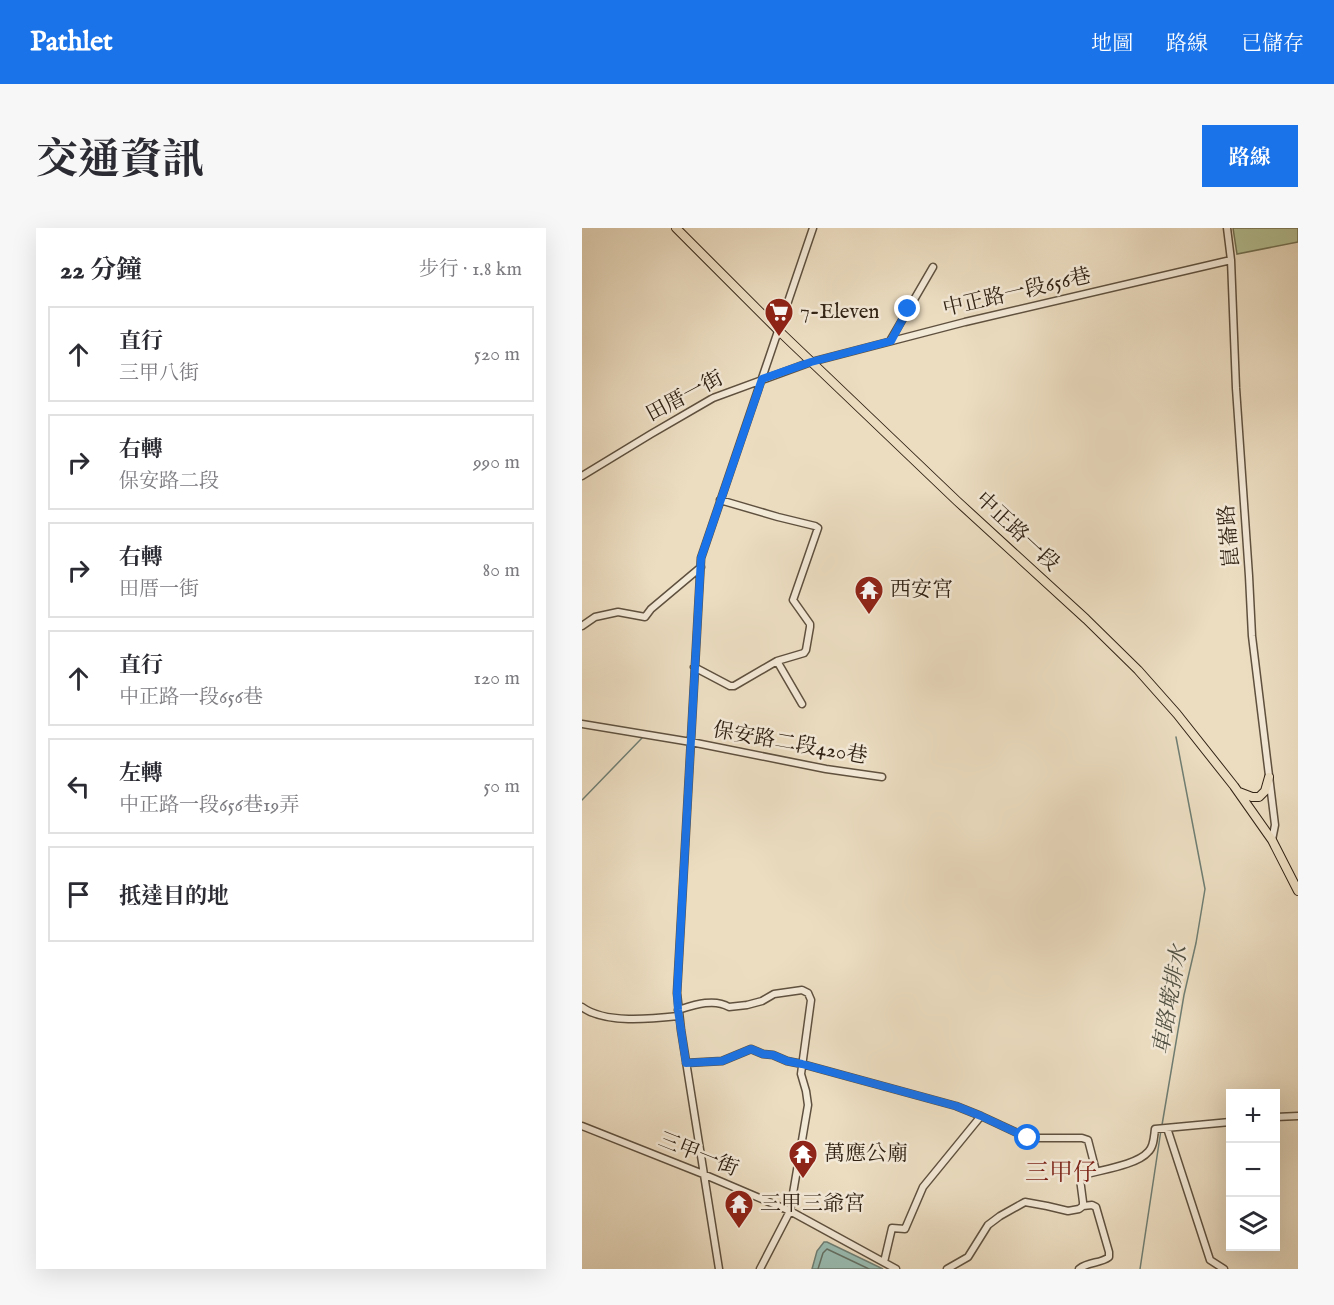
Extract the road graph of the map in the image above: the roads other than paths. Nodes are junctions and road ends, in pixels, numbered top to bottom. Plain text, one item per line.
1 (676, 228) edge
2 (813, 228) edge
3 (1227, 228) edge
4 (1231, 260) junction
5 (933, 267) dead end
6 (778, 330) junction
7 (891, 341) junction
8 (811, 362) junction
9 (762, 379) junction
10 (582, 476) edge
11 (720, 500) junction
12 (701, 567) junction
13 (582, 626) edge
14 (777, 661) junction
15 (694, 667) junction
16 (802, 704) dead end
17 (582, 724) edge
18 (691, 742) junction
19 (882, 777) dead end
20 (1269, 777) junction
21 (1238, 792) junction
22 (1272, 840) junction
23 (1298, 891) edge
24 (582, 1007) edge
25 (678, 1013) junction
26 (686, 1063) junction
27 (802, 1064) junction
28 (981, 1116) junction
29 (1298, 1116) edge
30 (1280, 1117) edge
31 (1226, 1122) edge
32 (582, 1126) edge
33 (1167, 1128) junction
34 (1096, 1171) junction
35 (703, 1174) junction
36 (1083, 1206) junction
37 (790, 1211) junction
38 (884, 1262) junction
39 (719, 1269) edge
40 (760, 1269) edge
41 (896, 1269) edge
42 (947, 1269) edge
43 (1079, 1269) edge
44 (1224, 1269) edge

1 - 6 main road, 中正路一段
2 - 6 street
3 - 4 street, 崑崙路
4 - 7 street, 中正路一段656巷
4 - 20 street, 崑崙路
5 - 7 street
6 - 8 main road, 中正路一段
6 - 9 street
7 - 8 street, 中正路一段656巷
8 - 9 street, 田厝一街
8 - 21 main road, 中正路一段
9 - 10 street, 田厝一街
9 - 11 street
11 - 12 street
11 - 14 street
12 - 13 street
12 - 15 street
14 - 15 street
14 - 16 street
15 - 18 street
17 - 18 street, 保安路二段420巷
18 - 19 street, 保安路二段420巷
18 - 25 street
20 - 21 main road
20 - 22 street, 崑崙路
21 - 22 main road, 中正路一段
22 - 23 main road, 中正路一段
24 - 25 street
25 - 26 street
25 - 27 street
26 - 27 street
26 - 35 street
27 - 28 street
27 - 37 street
28 - 34 street
28 - 38 street
29 - 30 street
31 - 33 street
32 - 35 street, 三甲一街
33 - 34 street
33 - 44 street
34 - 36 street
35 - 37 street, 三甲一街
35 - 39 street
36 - 42 street
36 - 43 street
37 - 38 street, 三甲一街
37 - 40 street
38 - 41 street, 三甲一街

